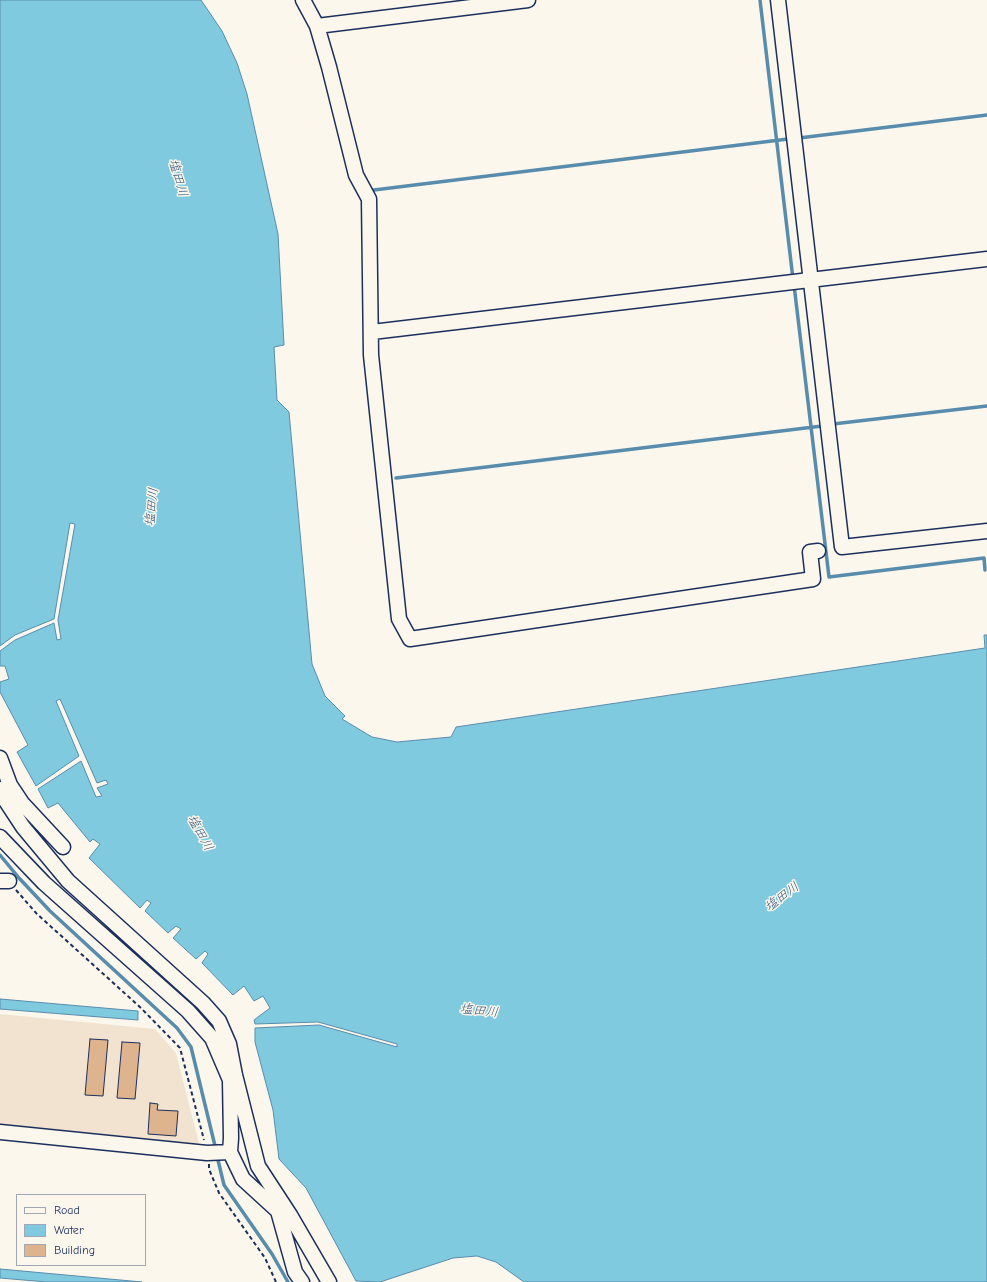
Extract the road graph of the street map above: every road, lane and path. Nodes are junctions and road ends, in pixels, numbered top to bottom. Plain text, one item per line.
1 (303, 0) edge
2 (528, 0) edge
3 (778, 0) edge
4 (317, 26) junction
5 (987, 259) edge
6 (805, 280) junction
7 (372, 332) junction
8 (987, 532) edge
9 (818, 551) dead end
10 (0, 758) edge
11 (3, 789) edge
12 (0, 837) edge
13 (63, 847) dead end
14 (5, 881) edge
15 (232, 1078) junction
16 (0, 1132) edge
17 (207, 1152) junction
18 (227, 1152) junction
19 (284, 1213) junction
20 (276, 1282) edge
21 (302, 1282) edge
22 (329, 1282) edge

1 - 4 street
2 - 4 street
3 - 6 street
4 - 7 street
5 - 6 street
6 - 7 street
6 - 8 street
7 - 9 street
10 - 11 street
11 - 13 street
11 - 15 street
12 - 15 street
14 - 17 path
15 - 18 street
15 - 19 street
16 - 17 street
17 - 18 street
17 - 20 path
18 - 19 street
19 - 21 street
19 - 22 street

